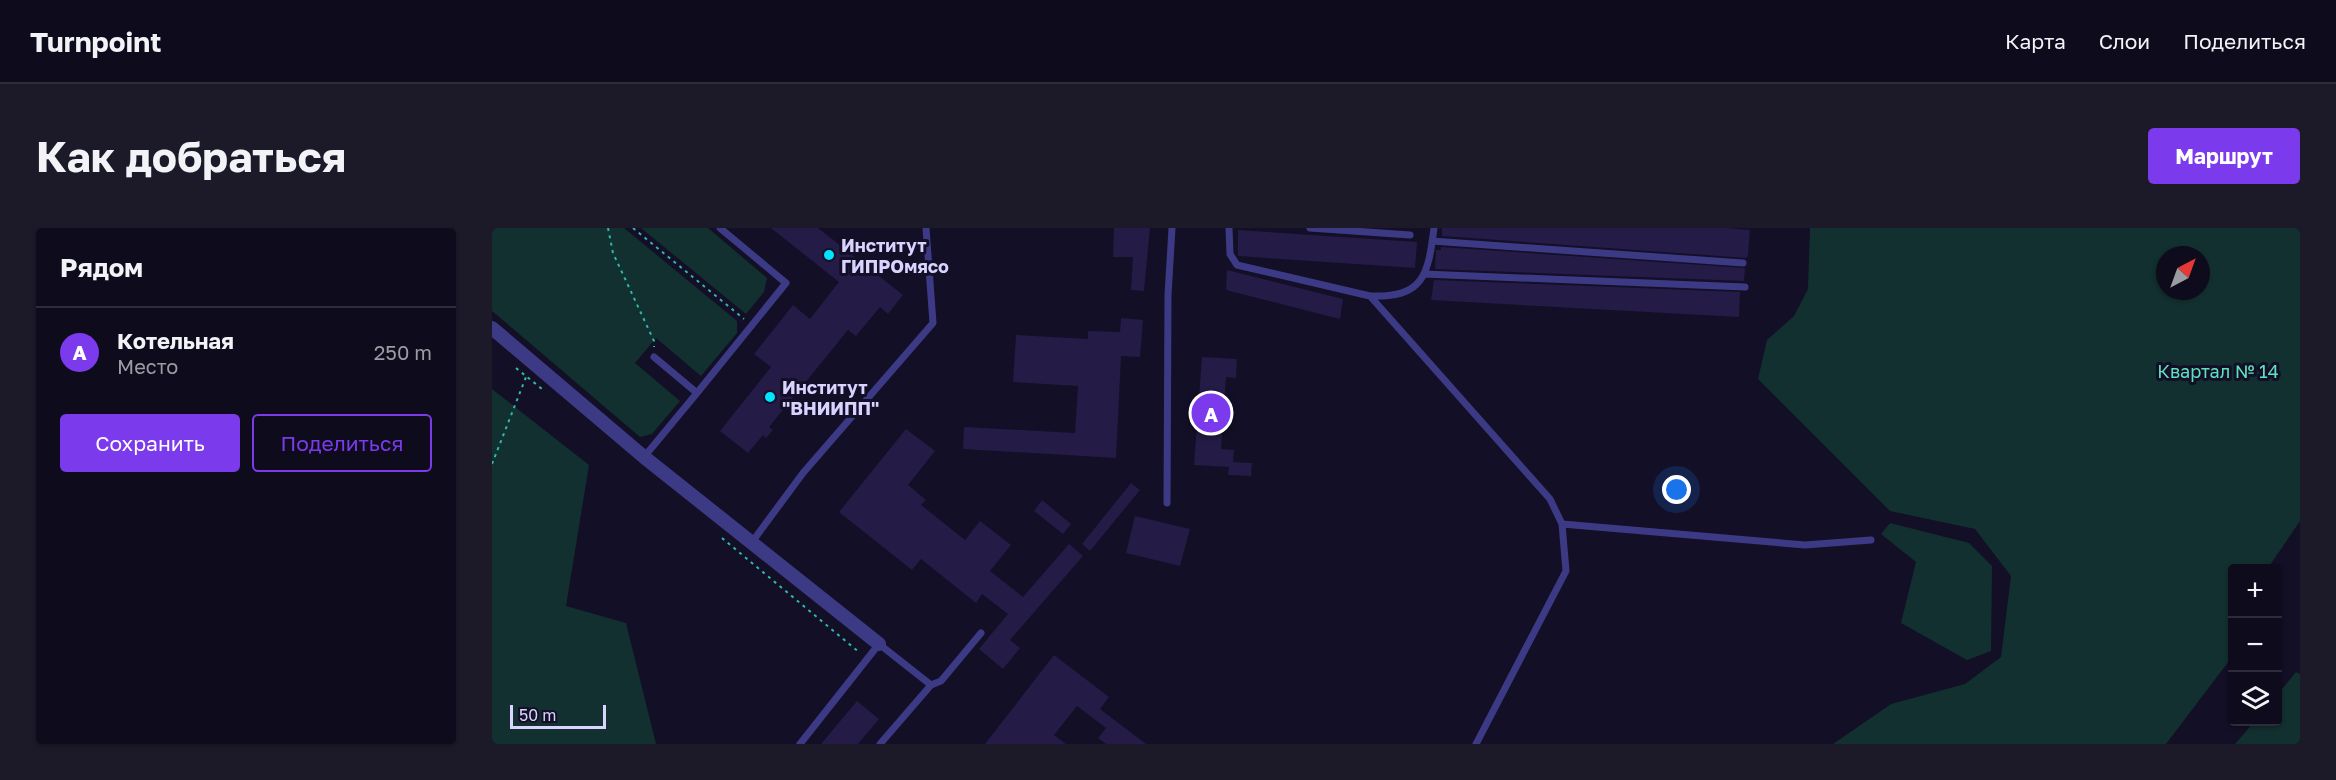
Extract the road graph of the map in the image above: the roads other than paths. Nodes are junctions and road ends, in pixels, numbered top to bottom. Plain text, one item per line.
1 (720, 228) edge
2 (926, 228) edge
3 (1172, 228) edge
4 (1229, 228) edge
5 (1310, 228) edge
6 (1434, 228) edge
7 (1410, 235) dead end
8 (1432, 242) junction
9 (1743, 263) dead end
10 (1424, 274) junction
11 (1745, 286) dead end
12 (1370, 296) junction
13 (492, 328) edge
14 (654, 357) road end
15 (697, 393) junction
16 (644, 457) junction
17 (1167, 503) dead end
18 (1562, 524) junction
19 (1871, 540) dead end
20 (752, 542) junction
21 (981, 633) dead end
22 (879, 644) junction
23 (931, 685) junction
24 (800, 744) edge
25 (880, 744) edge
26 (1476, 744) edge

1 - 15 lane
2 - 20 lane
3 - 17 lane
4 - 12 lane
5 - 7 lane
6 - 8 lane
8 - 9 lane
8 - 10 lane
10 - 11 lane
10 - 12 lane
12 - 18 lane
13 - 16 street
14 - 15 lane
15 - 16 lane
16 - 20 street
18 - 19 lane
18 - 26 lane
20 - 22 street
21 - 23 lane
22 - 23 lane
22 - 24 lane
23 - 25 lane

